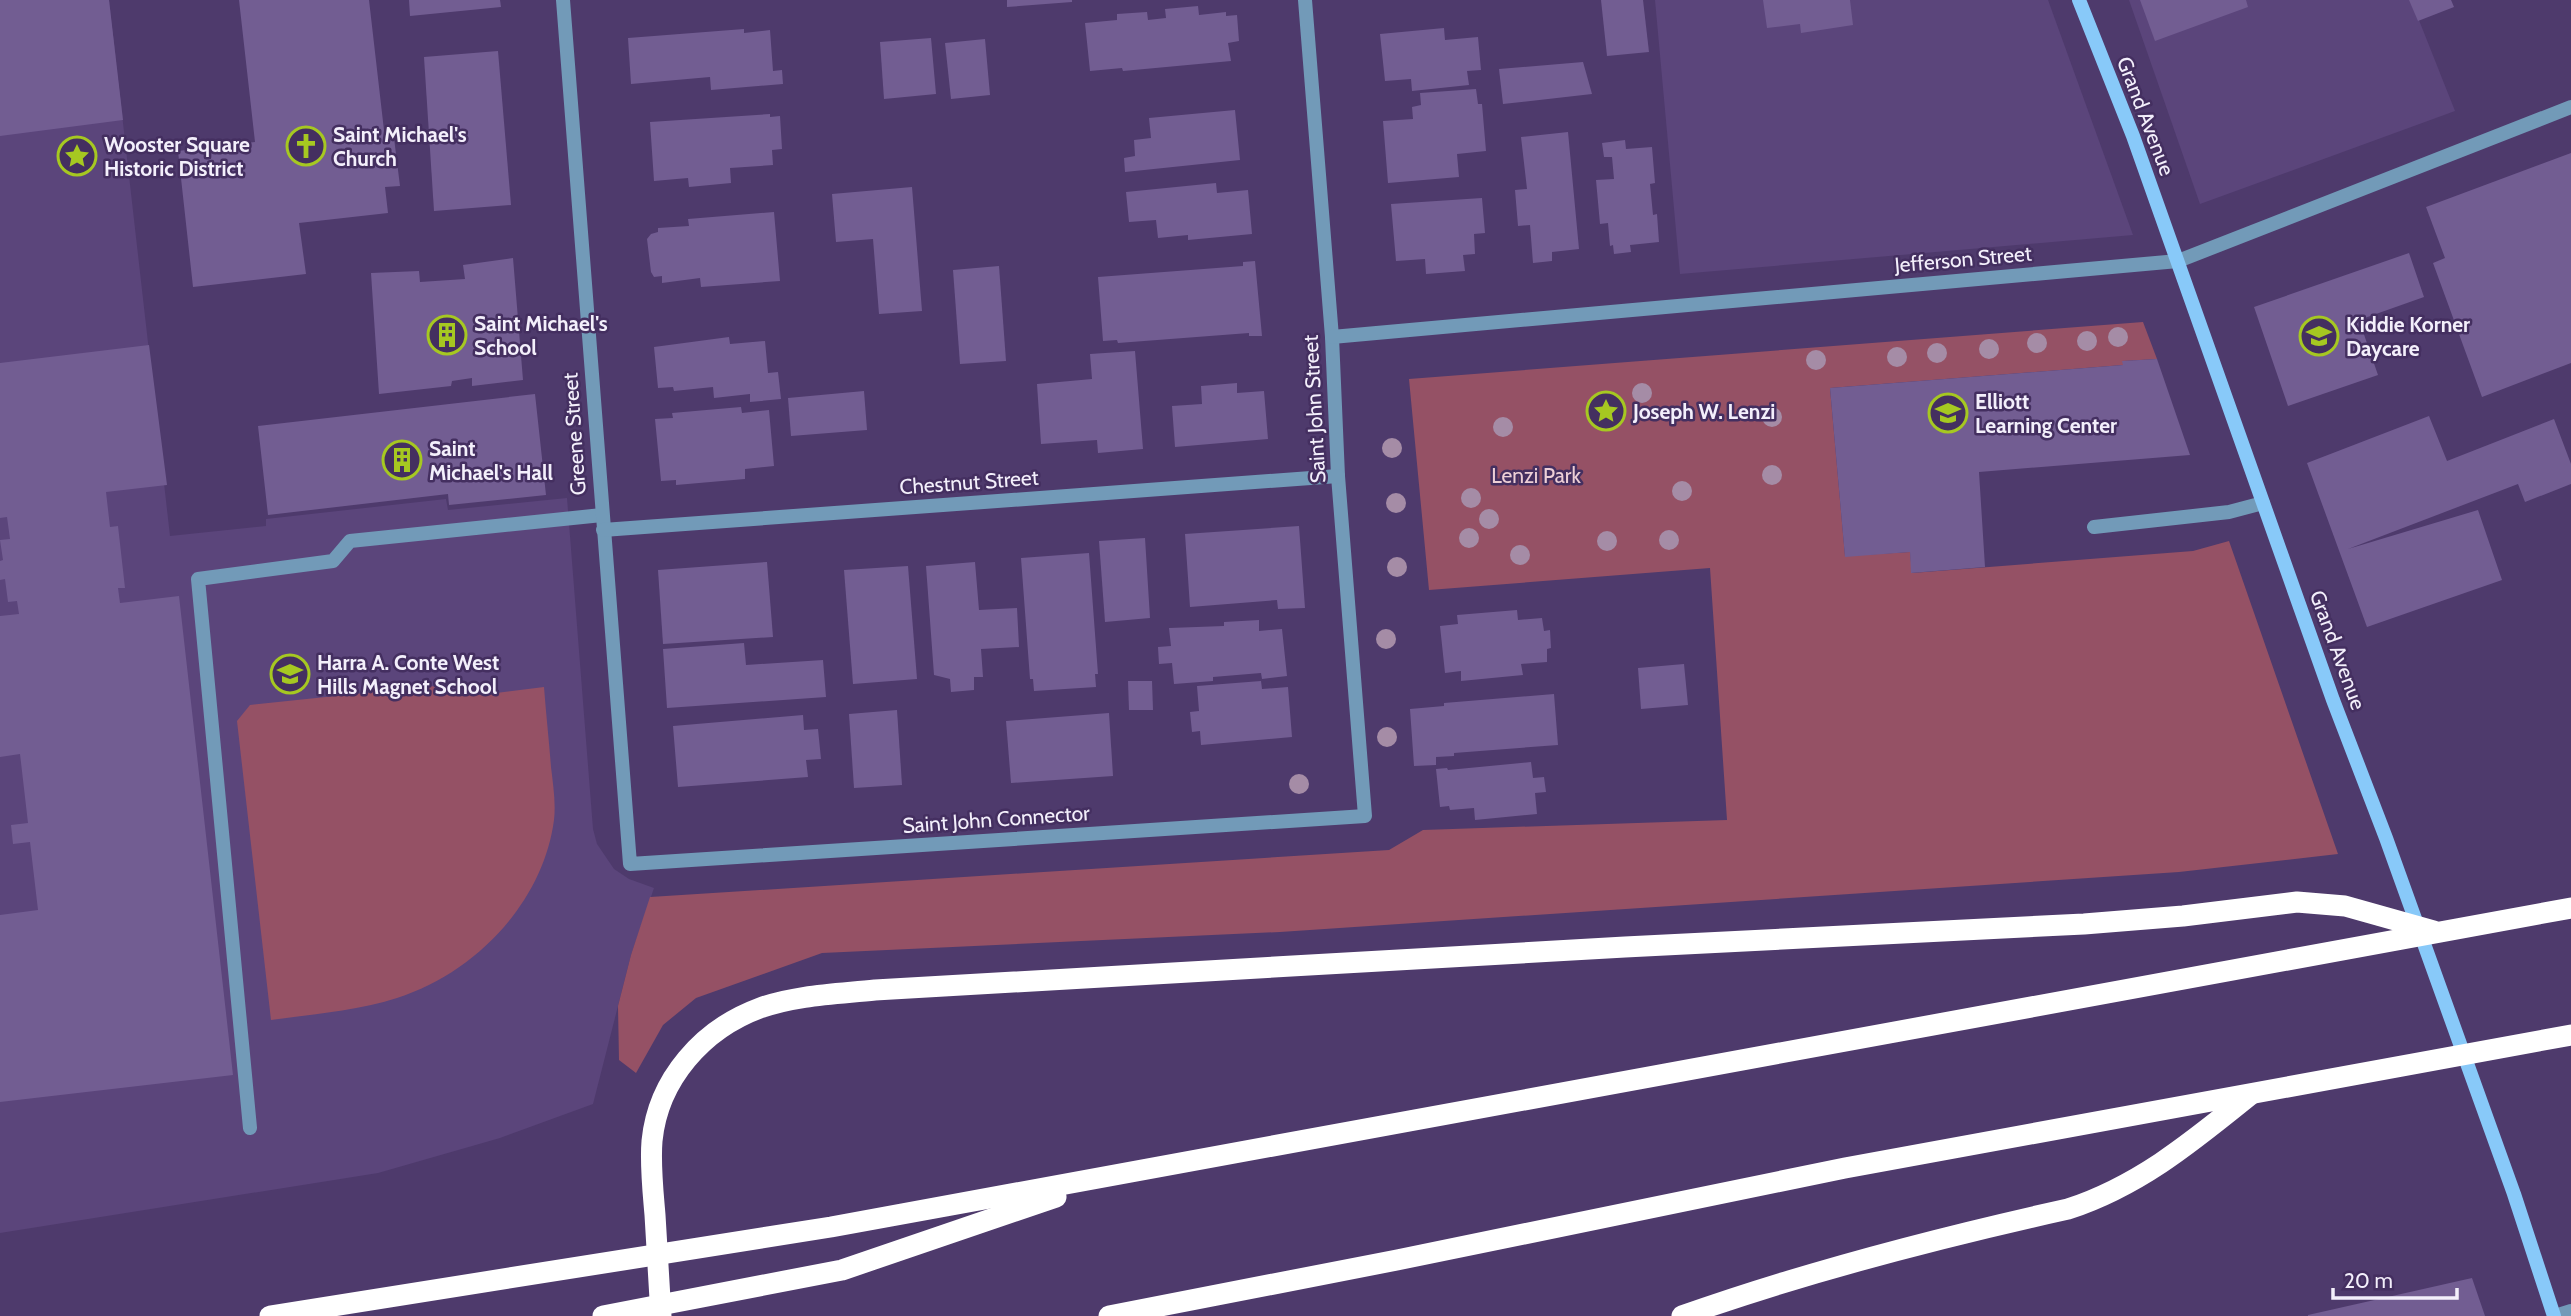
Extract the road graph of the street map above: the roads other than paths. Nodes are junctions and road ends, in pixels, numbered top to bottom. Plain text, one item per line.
1 (563, 0) edge
2 (1305, 0) edge
3 (2079, 0) edge
4 (2571, 107) edge
5 (2178, 261) junction
6 (1332, 337) junction
7 (1338, 475) junction
8 (2263, 503) junction
9 (602, 523) junction
10 (2094, 527) dead end
11 (1365, 816) joint
12 (630, 864) joint
13 (2571, 908) edge
14 (2438, 933) junction
15 (2571, 1035) edge
16 (2250, 1094) junction
17 (250, 1128) dead end
18 (1124, 1174) junction
19 (2571, 1311) edge
20 (605, 1315) edge
21 (270, 1316) edge
22 (661, 1316) edge
23 (1109, 1316) edge
24 (1682, 1316) edge
25 (2555, 1316) edge

1 - 9 street, Greene Street
2 - 6 street, Saint John Street
3 - 5 main road, Grand Avenue
4 - 5 street, Jefferson Street
5 - 6 street, Jefferson Street
5 - 8 main road, Grand Avenue
6 - 7 street, Saint John Street
7 - 9 street, Chestnut Street
7 - 11 street, Saint John Street
8 - 10 street
8 - 25 main road, Grand Avenue
9 - 12 street, Greene Street
9 - 17 street, Chestnut Street
11 - 12 street, Saint John Connector
13 - 14 highway
14 - 18 highway
14 - 22 highway
15 - 16 highway
16 - 23 highway
16 - 24 highway
18 - 20 highway
18 - 21 highway
19 - 25 street

